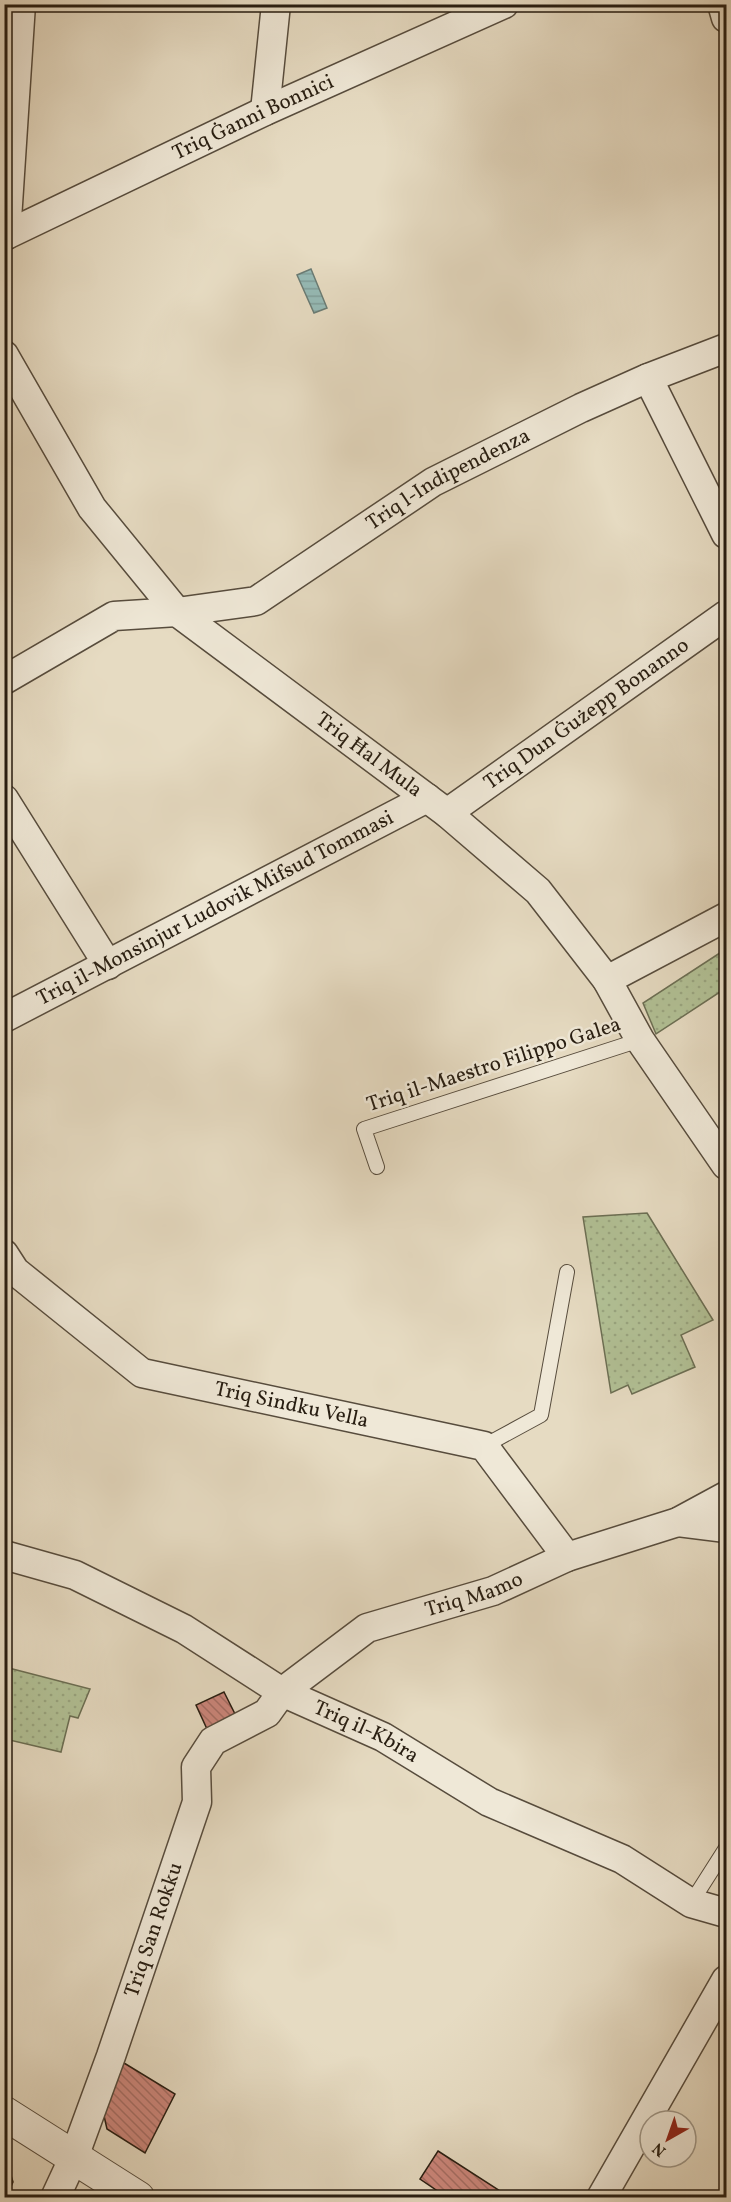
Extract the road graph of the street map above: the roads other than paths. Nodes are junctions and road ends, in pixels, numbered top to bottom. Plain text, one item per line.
1 (21, 4) edge
2 (276, 4) edge
3 (504, 4) edge
4 (722, 4) edge
5 (726, 18) edge
6 (265, 111) junction
7 (5, 235) edge
8 (726, 348) edge
9 (4, 355) edge
10 (648, 378) junction
11 (726, 534) edge
12 (177, 612) junction
13 (726, 615) edge
14 (4, 680) edge
15 (4, 798) edge
16 (437, 805) junction
17 (726, 917) edge
18 (108, 965) junction
19 (607, 980) junction
20 (4, 1018) edge
21 (640, 1040) junction
22 (726, 1165) edge
23 (376, 1167) dead end
24 (4, 1254) edge
25 (567, 1272) dead end
26 (484, 1446) junction
27 (726, 1496) edge
28 (678, 1522) junction
29 (726, 1528) edge
30 (4, 1555) edge
31 (567, 1557) junction
32 (282, 1692) junction
33 (726, 1848) edge
34 (691, 1903) junction
35 (726, 1913) edge
36 (726, 1980) edge
37 (4, 2113) edge
38 (74, 2157) junction
39 (55, 2198) edge
40 (138, 2198) edge
41 (601, 2198) edge

1 - 7 street
2 - 6 street
3 - 6 street, Triq Ġanni Bonnici
4 - 5 street
6 - 7 street, Triq Ġanni Bonnici
8 - 10 street, Triq l-Indipendenza
9 - 12 street, Triq Ħal Mula
10 - 11 street
10 - 12 street, Triq l-Indipendenza
12 - 14 street, Triq l-Indipendenza
12 - 16 street, Triq Ħal Mula
13 - 16 street, Triq Dun Ġużepp Bonanno
15 - 18 street
16 - 18 street, Triq il-Monsinjur Ludovik Mifsud Tommasi
16 - 19 street, Triq Ħal Mula
17 - 19 street
18 - 20 street, Triq il-Monsinjur Ludovik Mifsud Tommasi
19 - 21 street, Triq Ħal Mula
21 - 22 street, Triq Ħal Mula
21 - 23 lane, Triq il-Maestro Filippo Galea
24 - 26 street, Triq Sindku Vella
25 - 26 lane
26 - 31 street
27 - 28 street, Triq Mamo
28 - 29 street, Triq Mamo
28 - 31 street, Triq Mamo
30 - 32 street, Triq il-Kbira
31 - 32 street, Triq Mamo
32 - 34 street, Triq il-Kbira
32 - 38 street, Triq San Rokku
33 - 34 lane
34 - 35 street, Triq il-Kbira
36 - 41 street
37 - 38 street
38 - 39 street, Triq San Rokku
38 - 40 street

